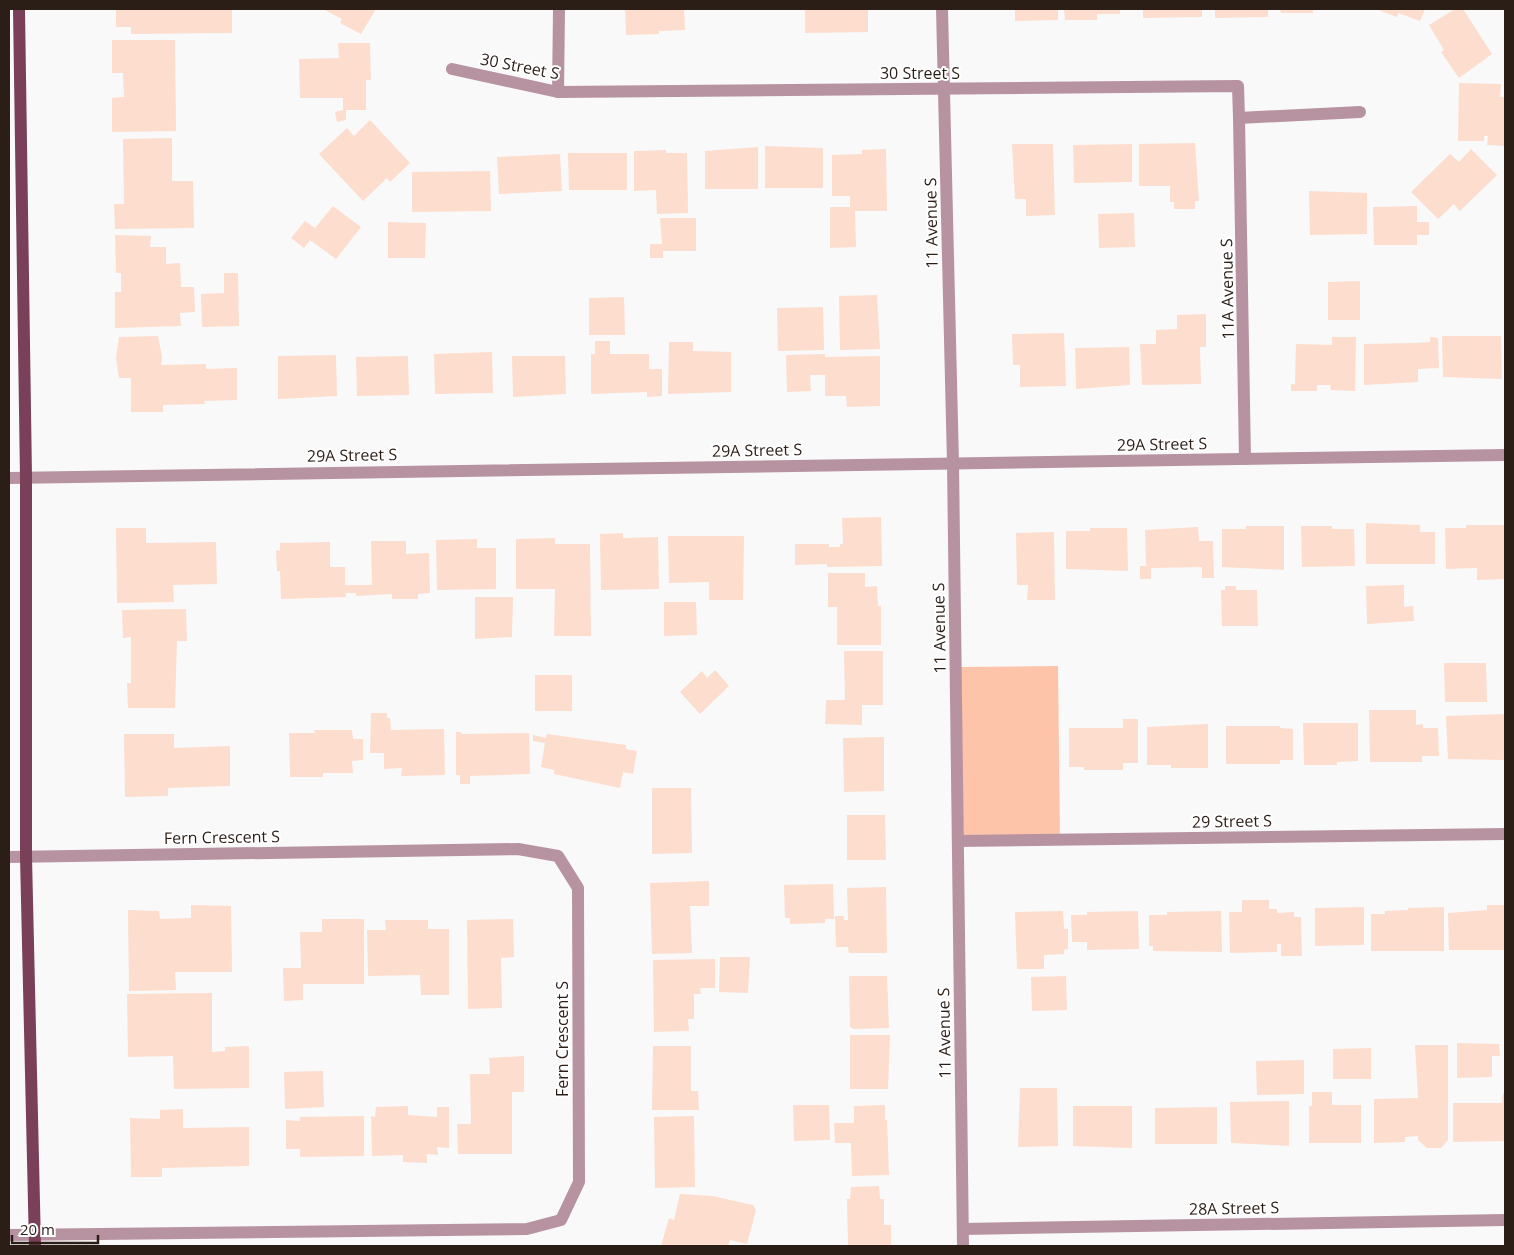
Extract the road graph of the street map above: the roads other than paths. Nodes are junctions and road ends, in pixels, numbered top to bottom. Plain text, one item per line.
1 (19, 9) edge
2 (559, 9) edge
3 (942, 9) edge
4 (452, 69) dead end
5 (945, 89) junction
6 (558, 92) junction
7 (1360, 112) dead end
8 (1239, 118) junction
9 (1505, 455) edge
10 (1245, 460) junction
11 (953, 463) junction
12 (26, 477) junction
13 (9, 478) edge
14 (1505, 834) edge
15 (958, 841) junction
16 (9, 857) edge
17 (26, 857) junction
18 (1505, 1220) edge
19 (963, 1229) junction
20 (9, 1235) edge
21 (35, 1240) edge
22 (963, 1246) edge

1 - 12 main road
2 - 6 street
3 - 5 street, 11 Avenue S
4 - 6 street, 30 Street S
5 - 6 street, 30 Street S
5 - 8 street, 30 Street S
5 - 11 street, 11 Avenue S
7 - 8 street
8 - 10 street, 11A Avenue S
9 - 10 street, 29A Street S
10 - 11 street, 29A Street S
11 - 12 street, 29A Street S
11 - 15 street, 11 Avenue S
12 - 13 street, 29A Street S
12 - 17 main road
14 - 15 street, 29 Street S
15 - 19 street, 11 Avenue S
16 - 17 street, Fern Crescent S
17 - 21 main road
17 - 21 street, Fern Crescent S
18 - 19 street, 28A Street S
19 - 22 street, 11 Avenue S
20 - 21 street, Fern Crescent S

